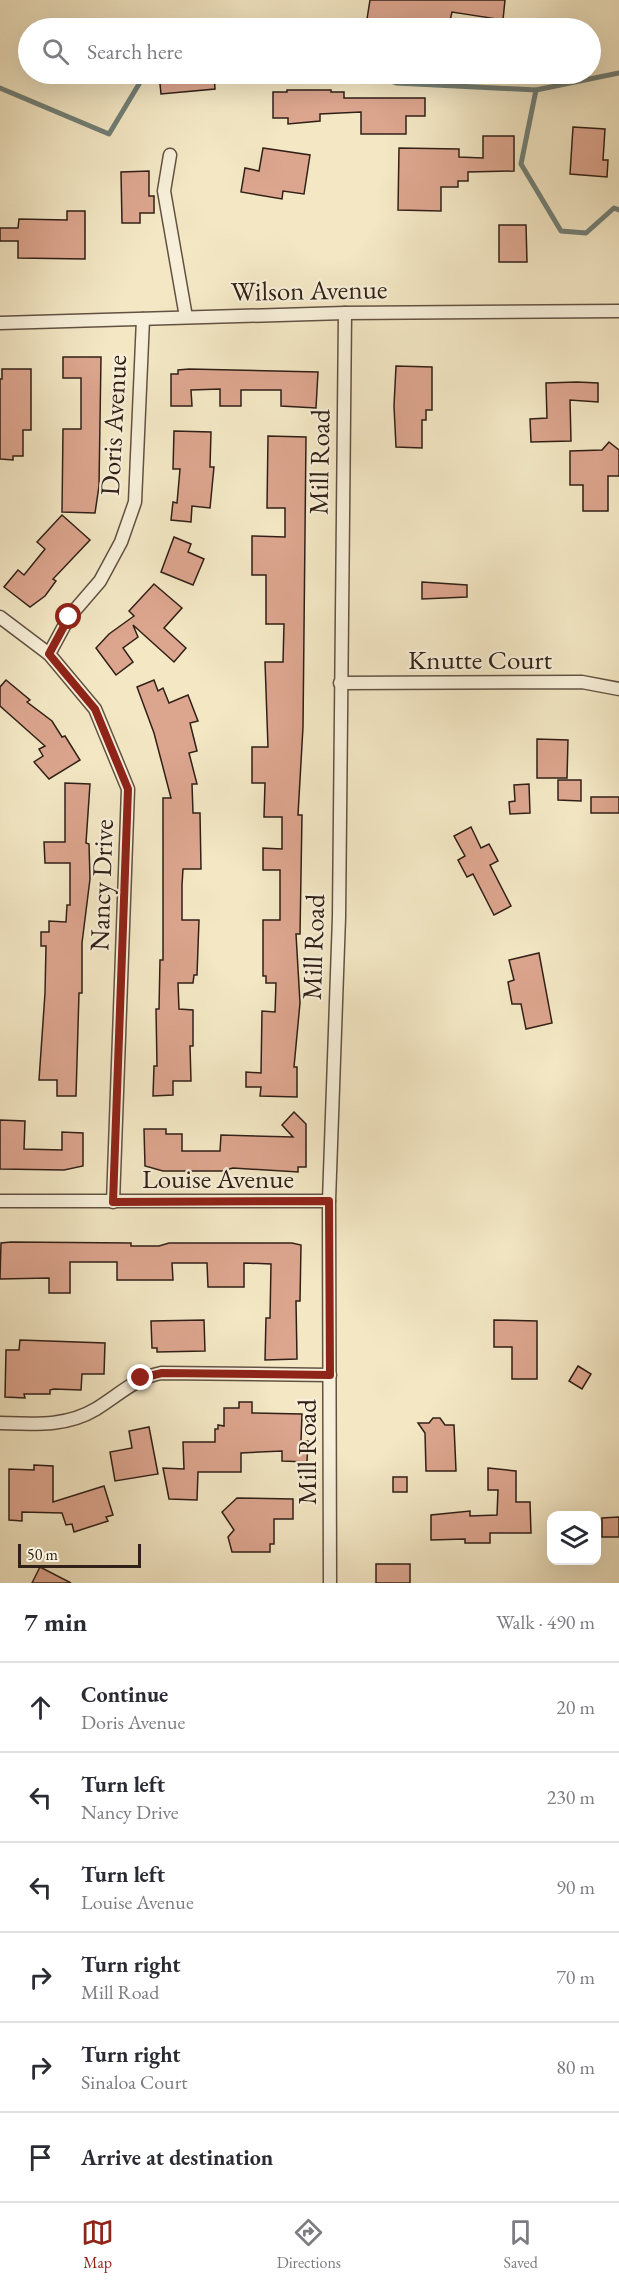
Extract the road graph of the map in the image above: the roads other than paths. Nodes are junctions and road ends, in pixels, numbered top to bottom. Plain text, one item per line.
1 (170, 155) dead end
2 (619, 311) edge
3 (345, 313) junction
4 (186, 317) junction
5 (143, 319) junction
6 (0, 323) edge
7 (0, 617) edge
8 (49, 654) junction
9 (340, 683) junction
10 (619, 689) edge
11 (0, 1201) edge
12 (329, 1201) junction
13 (113, 1202) junction
14 (330, 1375) junction
15 (0, 1422) edge
16 (330, 1583) edge

1 - 4 street
2 - 3 street, Wilson Avenue
3 - 4 street, Wilson Avenue
3 - 9 street, Mill Road
4 - 5 street, Wilson Avenue
5 - 6 street, Wilson Avenue
5 - 8 street, Doris Avenue
7 - 8 street, Nancy Drive
8 - 13 street, Nancy Drive
9 - 10 street, Knutte Court
9 - 12 street, Mill Road
11 - 13 street, Louise Avenue
12 - 13 street, Louise Avenue
12 - 14 street, Mill Road
14 - 15 street
14 - 16 street, Mill Road

